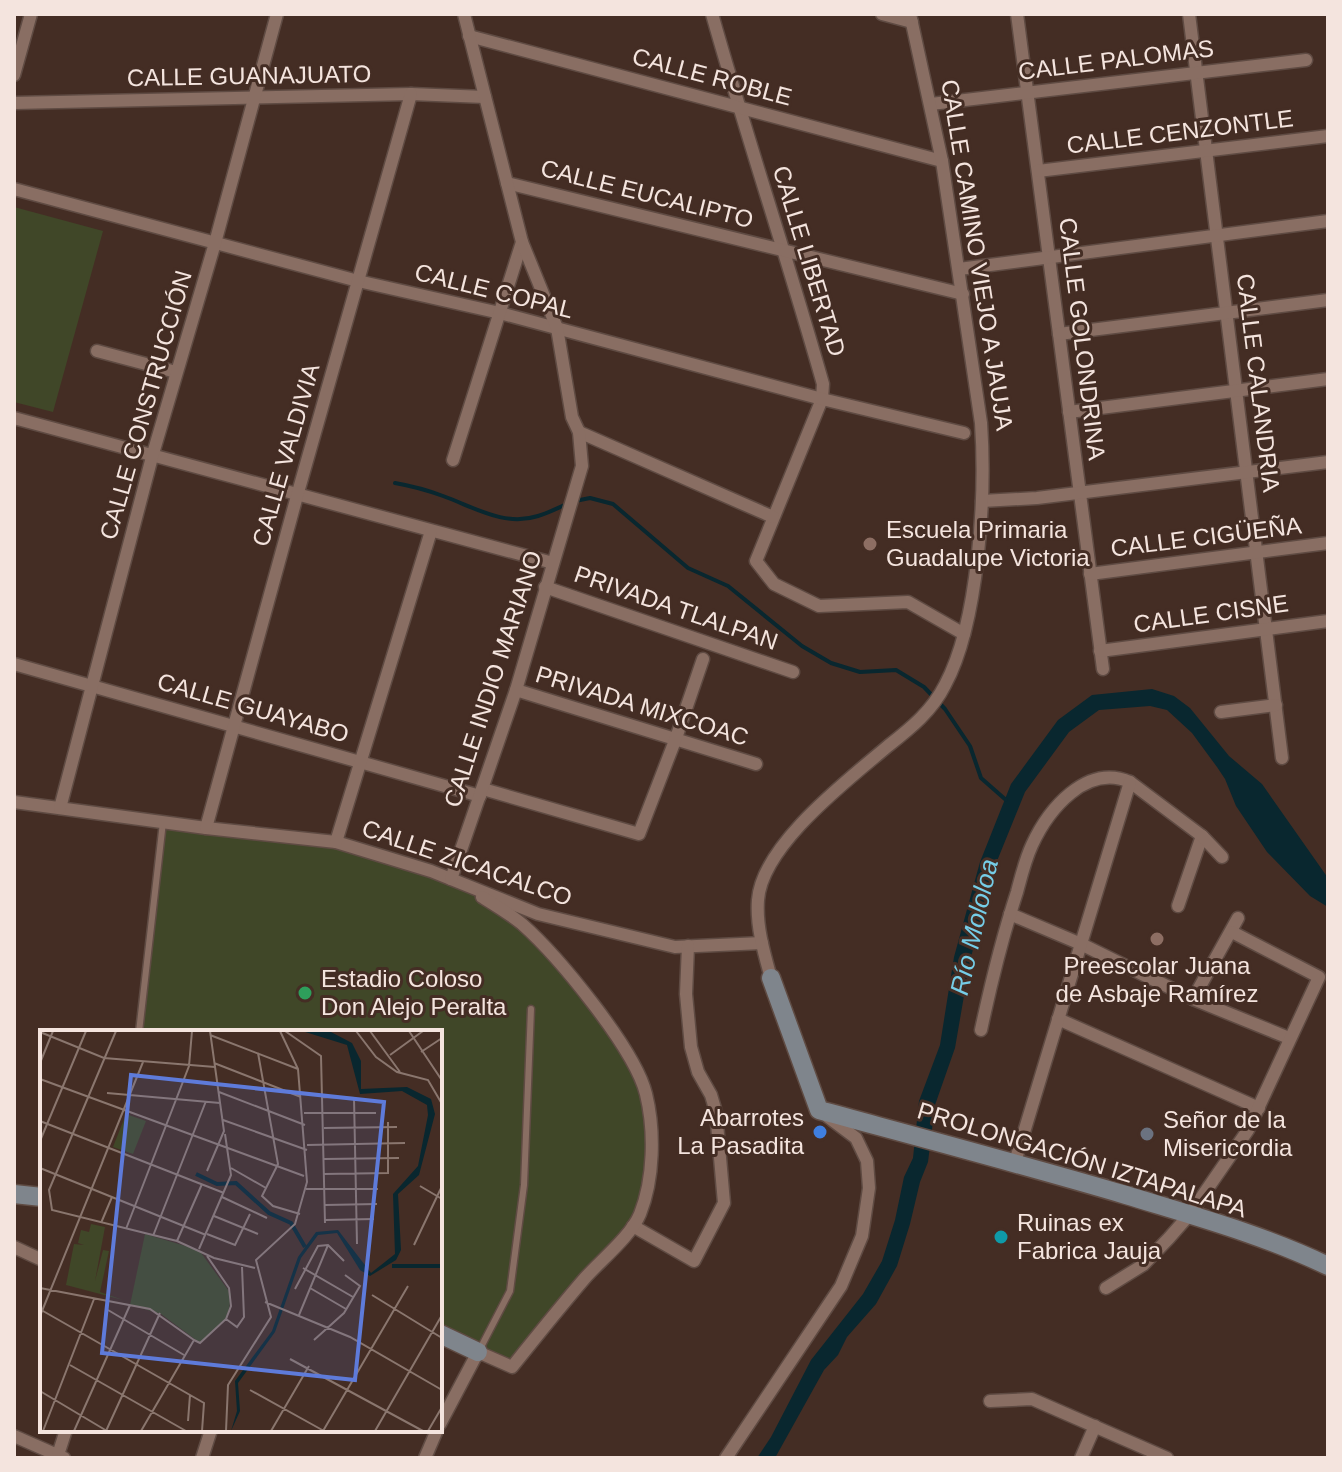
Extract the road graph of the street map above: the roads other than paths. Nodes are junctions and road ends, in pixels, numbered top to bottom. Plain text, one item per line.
1 (31, 14) edge
2 (277, 14) edge
3 (464, 14) edge
4 (712, 14) edge
5 (882, 14) edge
6 (1017, 14) edge
7 (1189, 14) edge
8 (911, 18) edge
9 (469, 36) junction
10 (1306, 60) dead end
11 (1198, 73) junction
12 (14, 75) edge
13 (1027, 92) junction
14 (411, 94) junction
15 (485, 97) junction
16 (255, 99) junction
17 (14, 103) edge
18 (931, 104) junction
19 (738, 106) junction
20 (1328, 136) edge
21 (1207, 151) junction
22 (942, 161) junction
23 (1038, 171) junction
24 (507, 183) junction
25 (14, 189) edge
26 (1328, 221) edge
27 (1218, 235) junction
28 (522, 242) junction
29 (215, 243) junction
30 (785, 251) junction
31 (1049, 257) junction
32 (959, 269) junction
33 (358, 281) junction
34 (963, 294) junction
35 (1328, 300) edge
36 (500, 313) junction
37 (1227, 313) junction
38 (557, 328) junction
39 (1059, 334) junction
40 (97, 351) dead end
41 (176, 372) junction
42 (1328, 379) edge
43 (1237, 391) junction
44 (822, 399) junction
45 (1069, 412) junction
46 (14, 418) edge
47 (579, 432) junction
48 (964, 433) dead end
49 (152, 457) junction
50 (453, 460) dead end
51 (1328, 462) edge
52 (1247, 472) junction
53 (1080, 493) junction
54 (297, 496) junction
55 (982, 501) junction
56 (773, 517) junction
57 (431, 531) junction
58 (1328, 543) edge
59 (1257, 553) junction
60 (553, 563) junction
61 (1090, 574) junction
62 (545, 587) junction
63 (1328, 621) edge
64 (1266, 629) junction
65 (964, 634) junction
66 (1100, 651) junction
67 (703, 659) dead end
68 (14, 664) edge
69 (1103, 669) dead end
70 (793, 672) dead end
71 (93, 687) junction
72 (516, 690) junction
73 (1276, 705) junction
74 (1221, 712) dead end
75 (234, 725) junction
76 (676, 738) junction
77 (1282, 758) dead end
78 (360, 761) junction
79 (756, 764) dead end
80 (1130, 782) junction
81 (482, 792) junction
82 (14, 802) edge
83 (60, 808) junction
84 (163, 822) junction
85 (206, 828) junction
86 (1202, 836) junction
87 (336, 842) junction
88 (1222, 857) dead end
89 (453, 880) junction
90 (1178, 906) dead end
91 (1010, 914) junction
92 (1238, 918) dead end
93 (1232, 932) junction
94 (762, 943) junction
95 (1081, 944) junction
96 (688, 946) junction
97 (771, 978) joint
98 (1193, 999) junction
99 (531, 1009) dead end
100 (1058, 1019) junction
101 (139, 1030) edge
102 (981, 1030) dead end
103 (1289, 1038) junction
104 (1259, 1108) junction
105 (819, 1110) junction
106 (1015, 1162) junction
107 (14, 1194) edge
108 (40, 1197) edge
109 (1190, 1214) junction
110 (633, 1226) junction
111 (14, 1247) edge
112 (40, 1259) edge
113 (1328, 1266) edge
114 (1106, 1288) dead end
115 (442, 1335) edge
116 (478, 1352) junction
117 (990, 1401) dead end
118 (442, 1416) edge
119 (1095, 1426) junction
120 (66, 1432) edge
121 (210, 1432) edge
122 (433, 1432) edge
123 (14, 1436) edge
124 (60, 1457) edge
125 (202, 1458) edge
126 (425, 1458) edge
127 (726, 1458) edge
128 (1081, 1458) edge
129 (1167, 1458) edge

1 - 12 street
2 - 16 street, CALLE CONSTRUCCIÓN
3 - 9 street, CALLE INDIO MARIANO
4 - 19 street, CALLE LIBERTAD
5 - 8 street
6 - 13 street, CALLE GOLONDRINA
7 - 11 street, CALLE CALANDRIA
8 - 18 street, CALLE CAMINO VIEJO A JAUJA
9 - 15 street, CALLE INDIO MARIANO
9 - 19 street, CALLE ROBLE
10 - 11 street, CALLE PALOMAS
11 - 13 street, CALLE PALOMAS
11 - 21 street, CALLE CALANDRIA
13 - 18 street, CALLE PALOMAS
13 - 23 street, CALLE GOLONDRINA
14 - 15 street, CALLE GUANAJUATO
14 - 16 street, CALLE GUANAJUATO
14 - 33 street, CALLE VALDIVIA
15 - 24 street, CALLE INDIO MARIANO
16 - 17 street, CALLE GUANAJUATO
16 - 29 street, CALLE CONSTRUCCIÓN
18 - 22 street, CALLE CAMINO VIEJO A JAUJA
19 - 22 street, CALLE ROBLE
19 - 30 street, CALLE LIBERTAD
20 - 21 street, CALLE CENZONTLE
21 - 23 street, CALLE CENZONTLE
21 - 27 street, CALLE CALANDRIA
22 - 32 street, CALLE CAMINO VIEJO A JAUJA
23 - 31 street, CALLE GOLONDRINA
24 - 28 street, CALLE INDIO MARIANO
24 - 30 street, CALLE EUCALIPTO
25 - 29 street, CALLE COPAL
26 - 27 street
27 - 31 street
27 - 37 street, CALLE CALANDRIA
28 - 36 street
28 - 38 street, CALLE INDIO MARIANO
29 - 33 street, CALLE COPAL
29 - 41 street, CALLE CONSTRUCCIÓN
30 - 34 street, CALLE EUCALIPTO
30 - 44 street, CALLE LIBERTAD
31 - 32 street
31 - 39 street, CALLE GOLONDRINA
32 - 34 street, CALLE CAMINO VIEJO A JAUJA
33 - 36 street, CALLE COPAL
33 - 54 street, CALLE VALDIVIA
34 - 55 street, CALLE CAMINO VIEJO A JAUJA
35 - 37 street
36 - 38 street, CALLE COPAL
36 - 50 street
37 - 39 street
37 - 43 street, CALLE CALANDRIA
38 - 44 street, CALLE COPAL
38 - 47 street, CALLE INDIO MARIANO
39 - 45 street, CALLE GOLONDRINA
40 - 41 street
41 - 49 street, CALLE CONSTRUCCIÓN
42 - 43 street
43 - 45 street
43 - 52 street, CALLE CALANDRIA
44 - 48 street, CALLE COPAL
44 - 56 street
45 - 53 street, CALLE GOLONDRINA
46 - 49 street
47 - 56 street
47 - 60 street, CALLE INDIO MARIANO
49 - 54 street
49 - 71 street, CALLE CONSTRUCCIÓN
51 - 52 street
52 - 53 street
52 - 59 street, CALLE CALANDRIA
53 - 55 street
53 - 61 street, CALLE GOLONDRINA
54 - 57 street
54 - 75 street, CALLE VALDIVIA
55 - 65 street, CALLE CAMINO VIEJO A JAUJA
56 - 65 street
57 - 60 street
57 - 78 street
58 - 59 street, CALLE CIGÜEÑA
59 - 61 street, CALLE CIGÜEÑA
59 - 64 street, CALLE CALANDRIA
60 - 62 street, CALLE INDIO MARIANO
61 - 66 street, CALLE GOLONDRINA
62 - 70 street, PRIVADA TLALPAN
62 - 72 street, CALLE INDIO MARIANO
63 - 64 street, CALLE CISNE
64 - 66 street, CALLE CISNE
64 - 73 street, CALLE CALANDRIA
65 - 94 street, CALLE CAMINO VIEJO A JAUJA
66 - 69 street, CALLE GOLONDRINA
67 - 76 street
68 - 71 street, CALLE GUAYABO
71 - 75 street, CALLE GUAYABO
71 - 83 street, CALLE CONSTRUCCIÓN
72 - 76 street, PRIVADA MIXCOAC
72 - 81 street, CALLE INDIO MARIANO
73 - 74 street
73 - 77 street, CALLE CALANDRIA
75 - 78 street, CALLE GUAYABO
75 - 85 street, CALLE VALDIVIA
76 - 79 street, PRIVADA MIXCOAC
76 - 81 street, CALLE GUAYABO
78 - 81 street, CALLE GUAYABO
78 - 87 street
80 - 86 street
80 - 91 street
80 - 95 street
81 - 89 street, CALLE INDIO MARIANO
82 - 83 street, CALLE ZICACALCO
83 - 84 street, CALLE ZICACALCO
84 - 85 street, CALLE ZICACALCO
84 - 101 lane
85 - 87 street, CALLE ZICACALCO
86 - 88 street
86 - 90 street
87 - 89 street, CALLE ZICACALCO
89 - 96 street, CALLE ZICACALCO
89 - 110 street
91 - 95 street
91 - 102 street
92 - 93 street
93 - 98 street
93 - 103 street
94 - 96 street, CALLE ZICACALCO
94 - 97 street, CALLE CAMINO VIEJO A JAUJA
95 - 98 street
95 - 100 street
96 - 110 street
97 - 105 street, CALLE CAMINO VIEJO A JAUJA
98 - 103 street
99 - 116 lane
100 - 104 street
100 - 106 street
103 - 104 street
104 - 109 street
105 - 106 street, PROLONGACIÓN IZTAPALAPA
105 - 127 street
106 - 109 street, PROLONGACIÓN IZTAPALAPA
107 - 108 street
109 - 113 street, PROLONGACIÓN IZTAPALAPA
109 - 114 street
110 - 116 street
111 - 112 street
115 - 116 street
116 - 118 street
117 - 119 street
119 - 128 street
119 - 129 street
120 - 124 street
121 - 125 street
122 - 126 street
123 - 124 street

